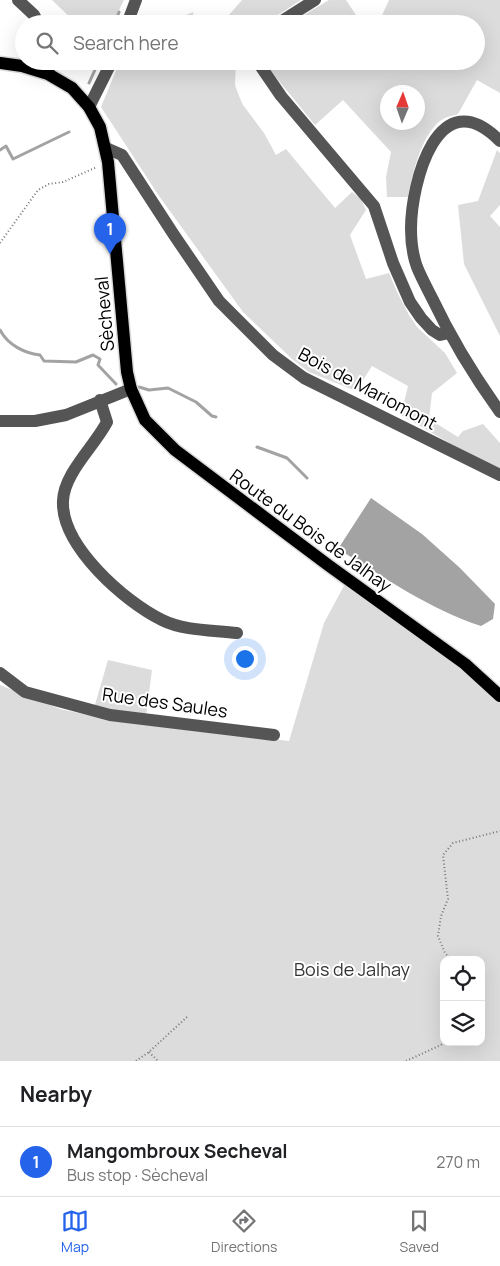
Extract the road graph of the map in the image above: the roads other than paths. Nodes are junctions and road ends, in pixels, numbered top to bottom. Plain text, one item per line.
1 (18, 0) edge
2 (136, 0) edge
3 (315, 0) edge
4 (34, 15) edge
5 (130, 15) edge
6 (291, 15) edge
7 (0, 64) edge
8 (15, 65) edge
9 (35, 70) edge
10 (49, 70) edge
11 (108, 70) edge
12 (263, 70) edge
13 (48, 74) junction
14 (89, 108) junction
15 (500, 140) edge
16 (106, 148) junction
17 (449, 334) junction
18 (127, 372) joint
19 (131, 389) junction
20 (100, 400) junction
21 (500, 412) edge
22 (0, 421) edge
23 (500, 476) edge
24 (237, 633) dead end
25 (0, 673) edge
26 (500, 696) edge
27 (274, 734) dead end

1 - 4 street
2 - 5 street
3 - 6 street
7 - 8 main road, Sècheval
9 - 13 main road, Sècheval
10 - 13 street
11 - 14 street
12 - 17 street
13 - 14 main road, Sècheval
14 - 16 main road, Sècheval
15 - 17 street
16 - 18 main road, Sècheval
16 - 23 street, Bois de Mariomont
17 - 21 street
18 - 19 main road, Route du Bois de Jalhay
19 - 20 street
19 - 26 main road, Route du Bois de Jalhay
20 - 22 street
20 - 24 street
25 - 27 street, Rue des Saules

